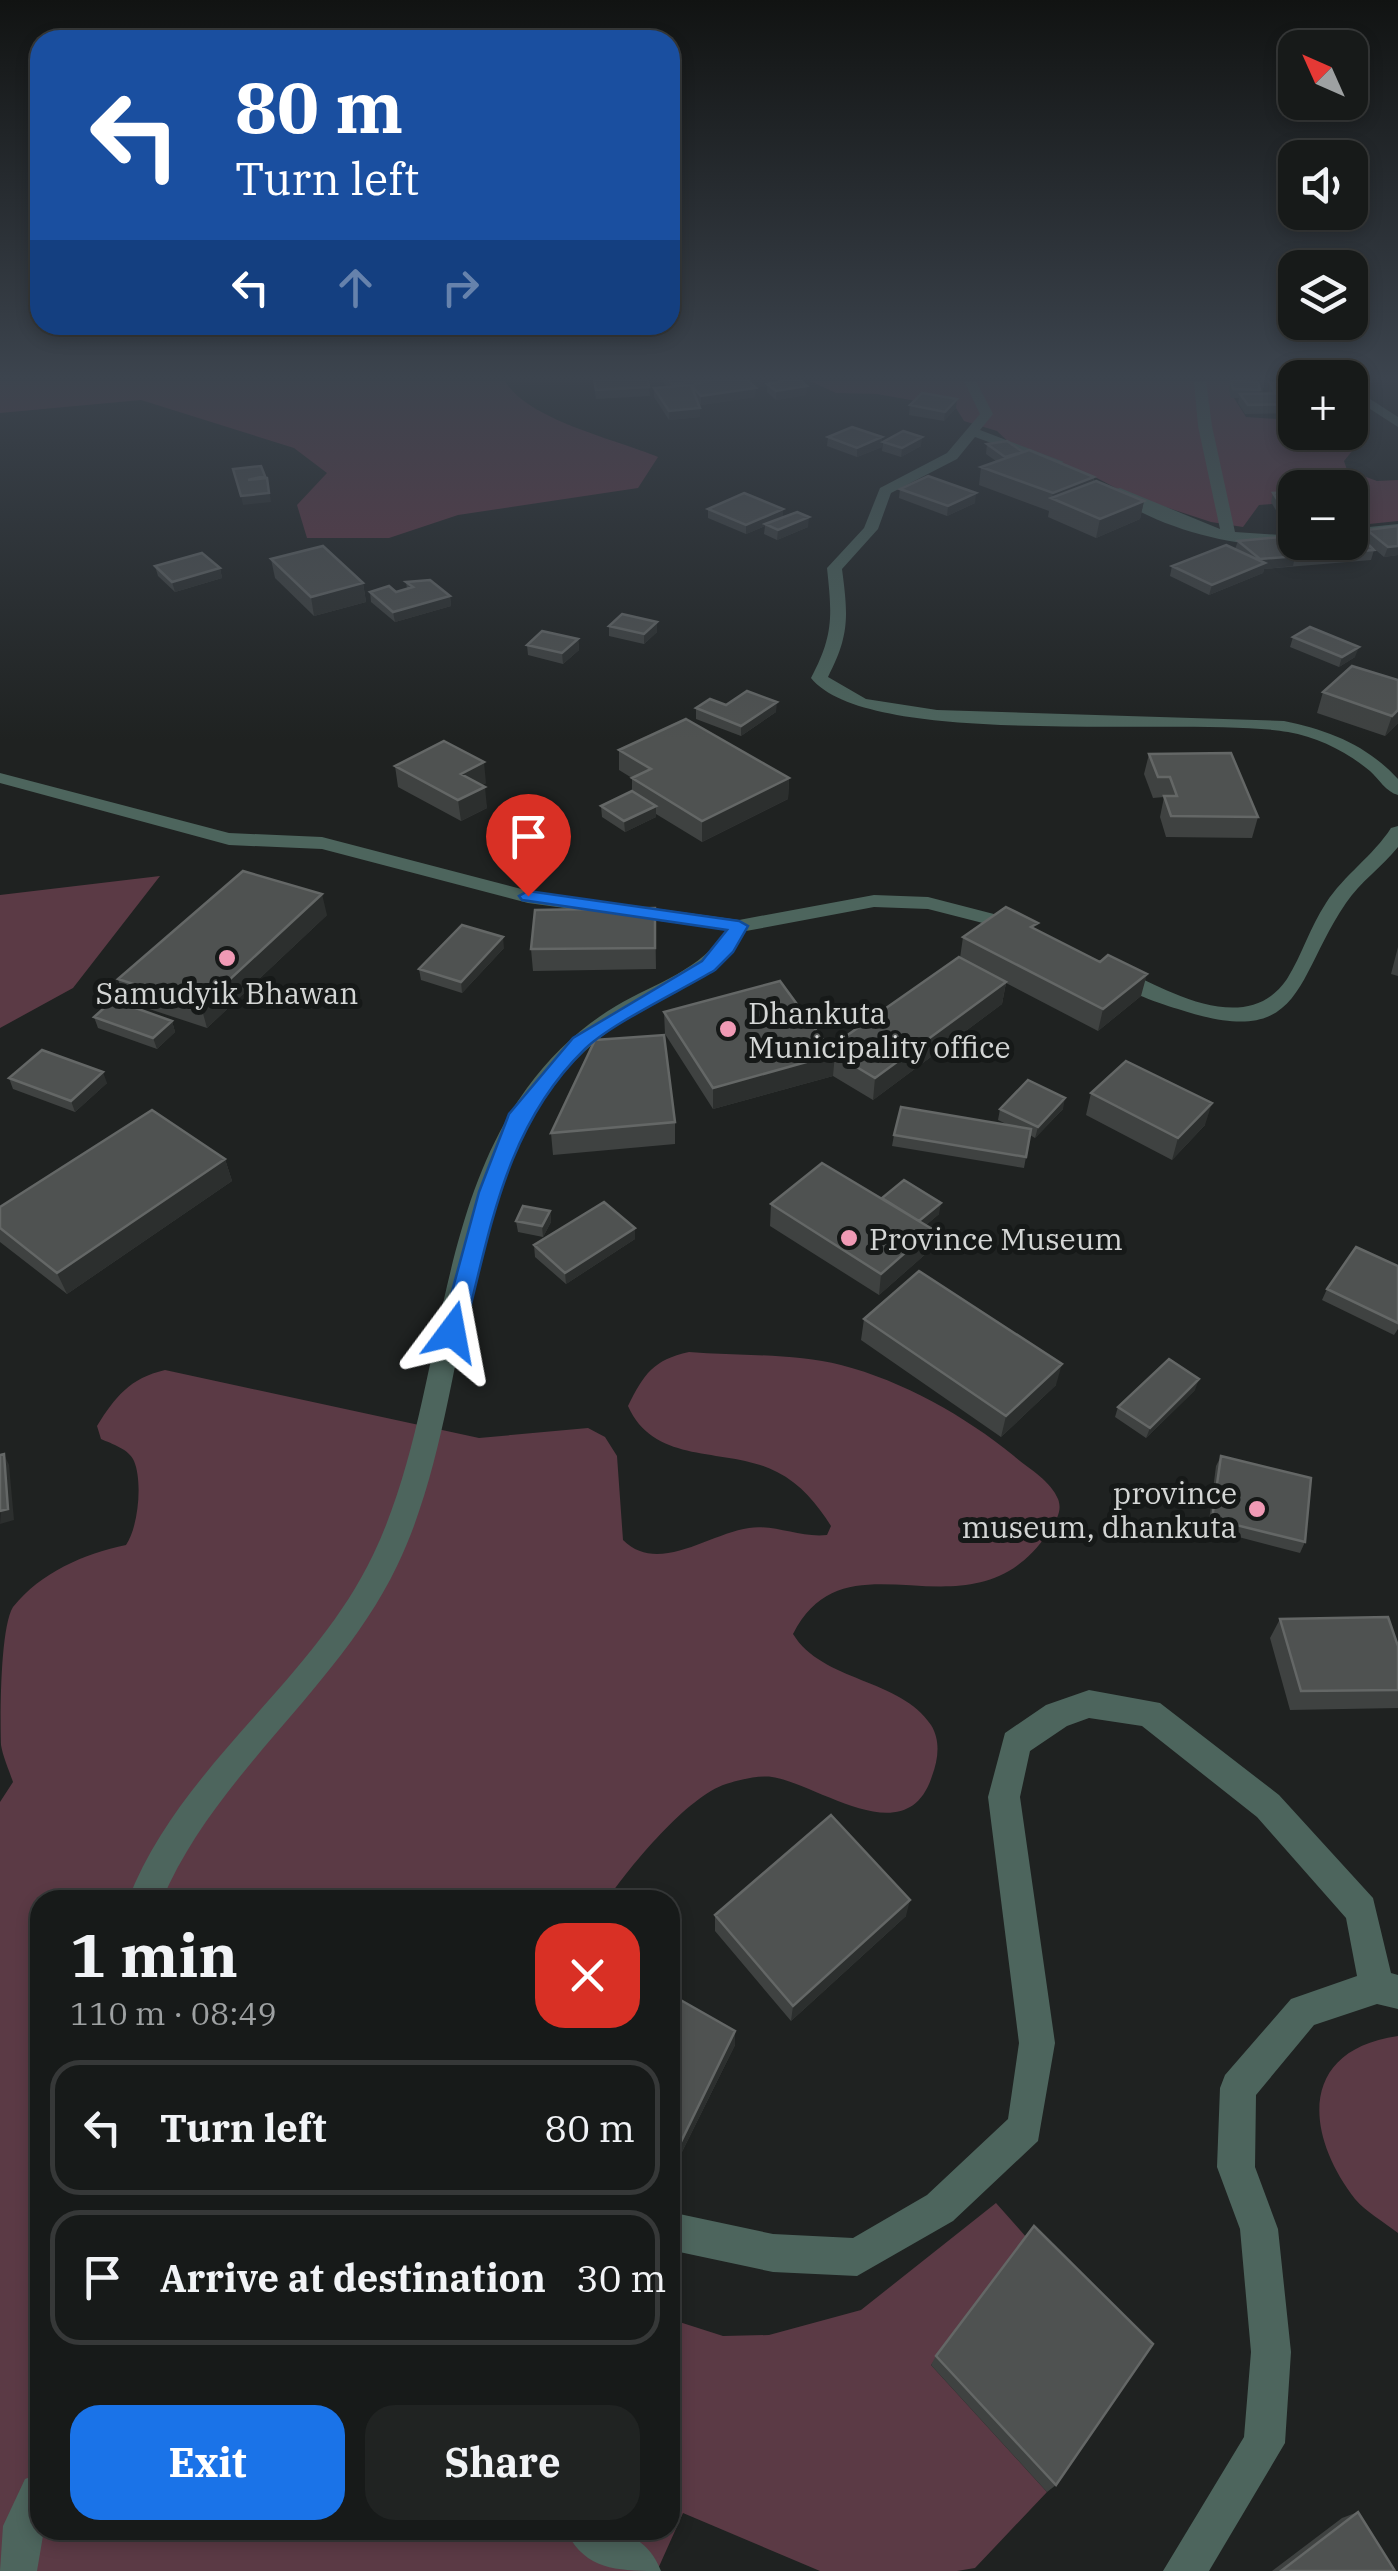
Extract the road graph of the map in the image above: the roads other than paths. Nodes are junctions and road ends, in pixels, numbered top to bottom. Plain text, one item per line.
1 (881, 501) edge
2 (1133, 501) edge
3 (1221, 501) edge
4 (1398, 528) edge
5 (1368, 532) edge
6 (1229, 538) junction
7 (1278, 539) edge
8 (0, 778) edge
9 (1398, 790) edge
10 (1398, 832) edge
11 (739, 926) junction
12 (1032, 933) edge
13 (1095, 964) edge
14 (151, 1890) edge
15 (1387, 1990) edge
16 (680, 2233) edge
17 (30, 2514) edge
18 (600, 2540) edge
19 (16, 2571) edge
20 (640, 2571) edge
21 (1184, 2571) edge

1 - 9 street
2 - 6 street
3 - 6 street
4 - 5 street
6 - 7 street
8 - 11 street
10 - 13 street
11 - 12 street
11 - 14 street
15 - 16 street
15 - 21 street
17 - 19 street
18 - 20 street

